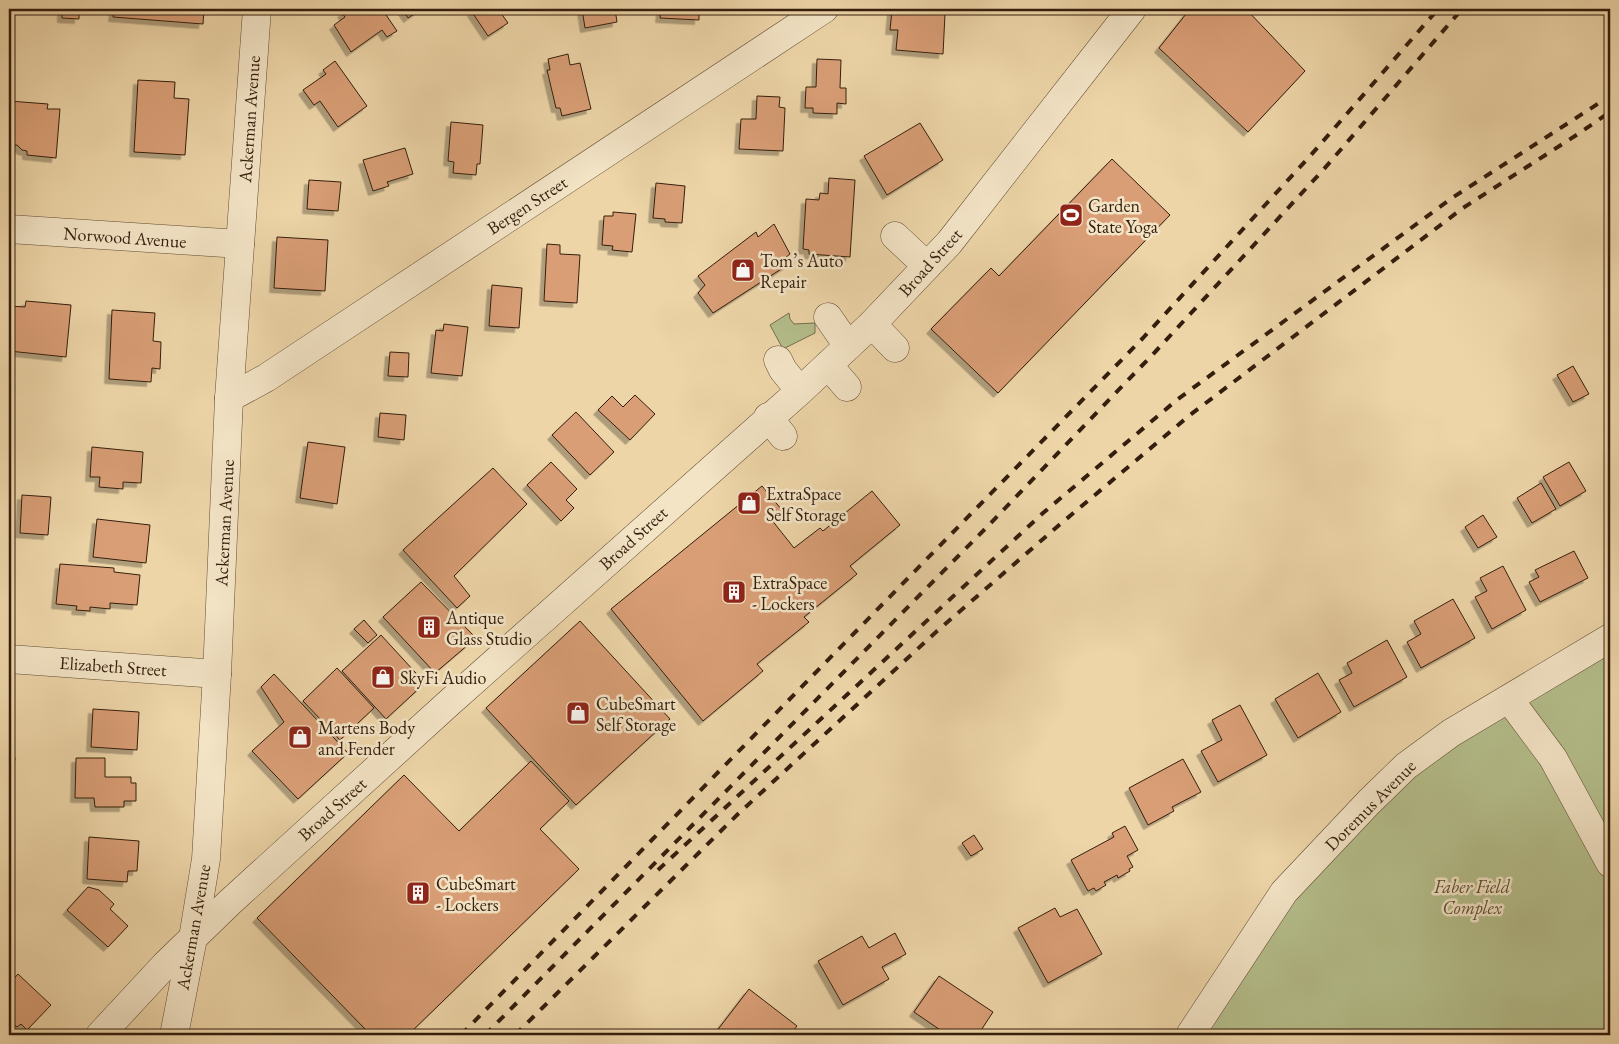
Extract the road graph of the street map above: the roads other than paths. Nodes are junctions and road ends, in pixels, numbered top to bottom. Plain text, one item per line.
1 (257, 9) edge
2 (824, 9) edge
3 (1132, 9) edge
4 (9, 229) edge
5 (895, 236) dead end
6 (240, 244) junction
7 (927, 266) junction
8 (828, 317) dead end
9 (872, 324) junction
10 (848, 346) junction
11 (895, 348) dead end
12 (778, 360) dead end
13 (828, 366) junction
14 (847, 387) dead end
15 (800, 391) junction
16 (229, 398) junction
17 (1610, 638) edge
18 (9, 659) edge
19 (217, 674) junction
20 (1510, 699) junction
21 (1610, 863) edge
22 (193, 938) junction
23 (100, 1035) edge
24 (174, 1035) edge
25 (1190, 1035) edge

1 - 6 street, Ackerman Avenue
2 - 16 street, Bergen Street
3 - 7 street, Broad Street
4 - 6 street, Norwood Avenue
5 - 7 street
6 - 16 street, Ackerman Avenue
7 - 9 street, Broad Street
8 - 10 street
9 - 10 street, Broad Street
9 - 11 street
10 - 13 street, Broad Street
12 - 15 street
13 - 14 street
13 - 15 street, Broad Street
15 - 22 street, Broad Street
16 - 19 street, Ackerman Avenue
17 - 20 street, Doremus Avenue
18 - 19 street, Elizabeth Street
19 - 22 street, Ackerman Avenue
20 - 21 street
20 - 25 street, Doremus Avenue
22 - 23 street, Broad Street
22 - 24 street, Ackerman Avenue

